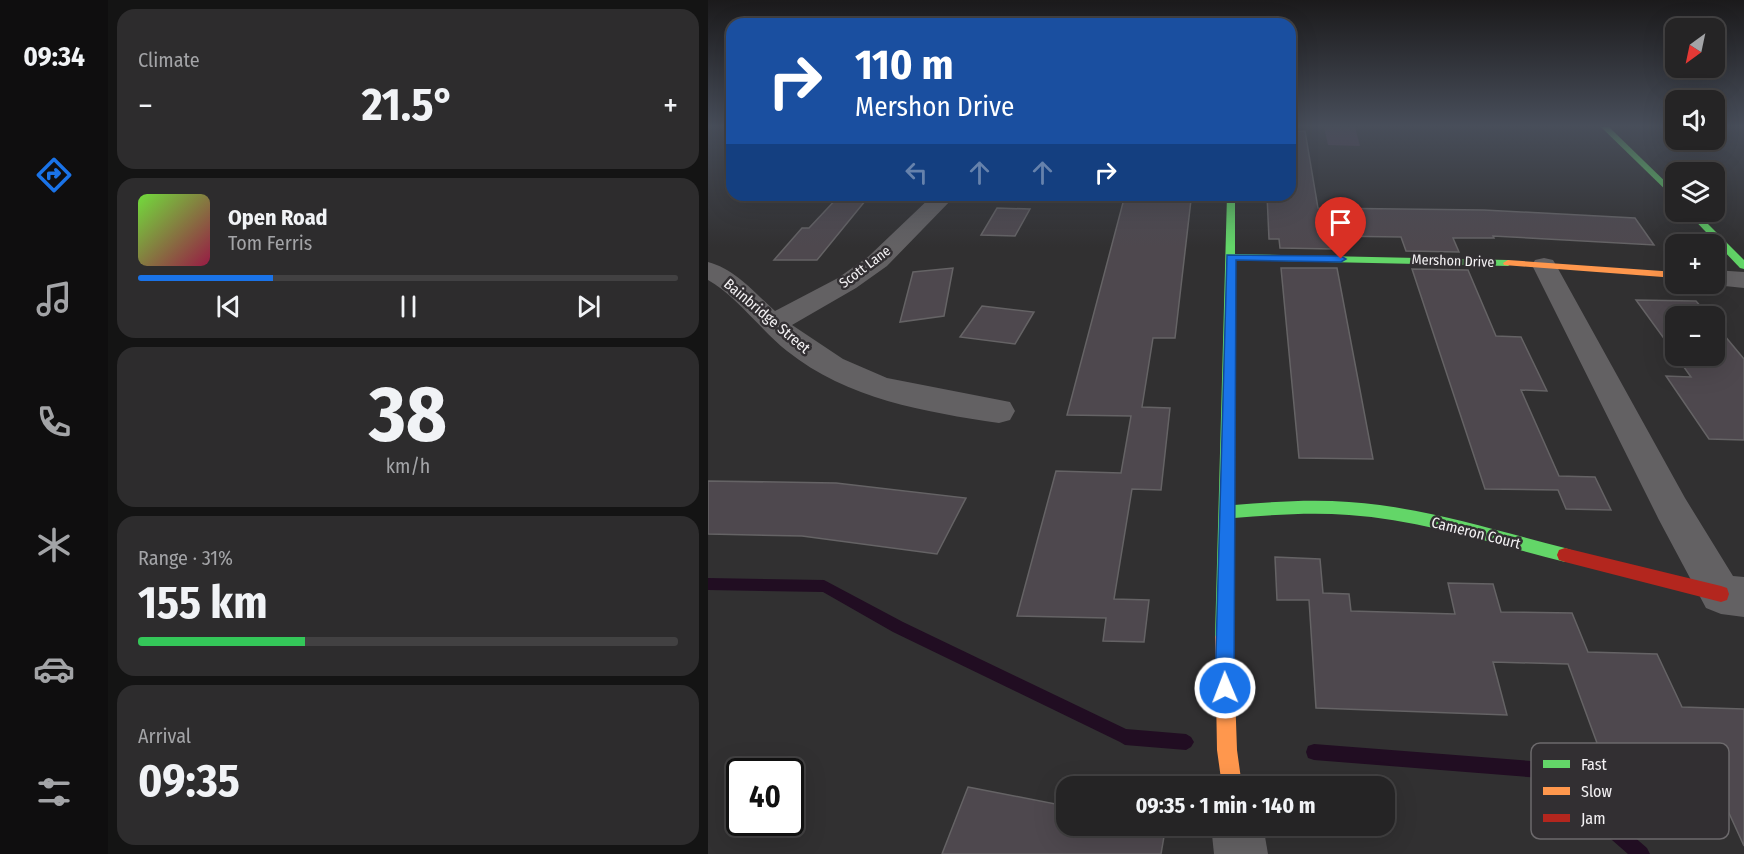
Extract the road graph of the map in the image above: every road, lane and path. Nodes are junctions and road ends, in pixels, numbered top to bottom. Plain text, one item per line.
1 (1645, 167) edge
2 (1665, 186) edge
3 (939, 201) edge
4 (1231, 201) edge
5 (1701, 222) edge
6 (1231, 257) junction
7 (1544, 265) junction
8 (1744, 266) edge
9 (708, 270) edge
10 (1665, 274) edge
11 (1725, 279) edge
12 (1744, 280) edge
13 (774, 323) junction
14 (999, 411) dead end
15 (1226, 512) junction
16 (1733, 596) edge
17 (1231, 776) edge
18 (1239, 836) edge
19 (1241, 854) edge

1 - 2 street
3 - 13 street, Scott Lane
4 - 6 street
5 - 8 street
6 - 7 street, Mershon Drive
6 - 15 street
7 - 10 street, Mershon Drive
7 - 16 street, Cameron Court
9 - 13 street, Bainbridge Street
11 - 12 street
13 - 14 street, Bainbridge Street
15 - 16 street, Cameron Court
15 - 17 street
18 - 19 street

